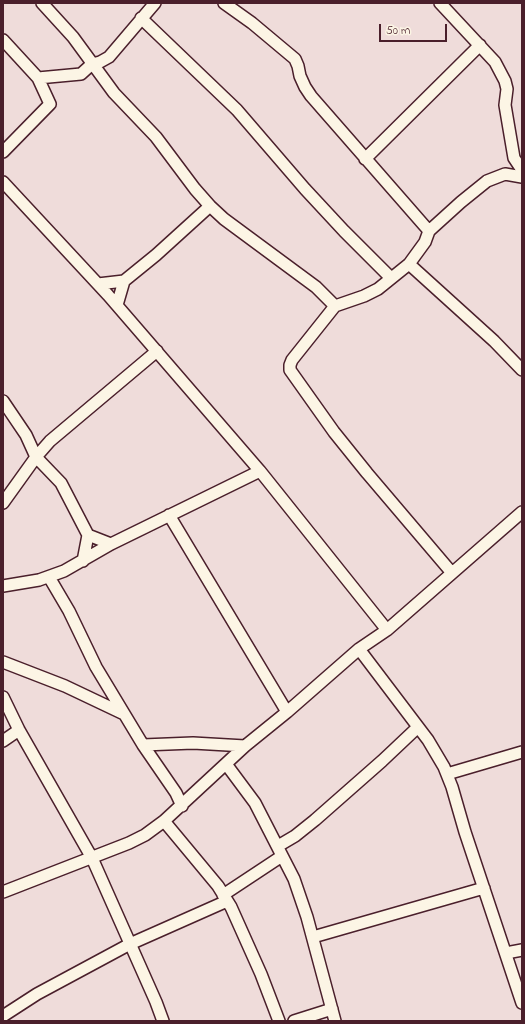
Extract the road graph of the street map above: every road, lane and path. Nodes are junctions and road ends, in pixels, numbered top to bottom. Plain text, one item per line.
1 (42, 3) edge
2 (155, 3) edge
3 (224, 3) edge
4 (440, 3) edge
5 (141, 18) junction
6 (3, 40) edge
7 (480, 45) junction
8 (92, 64) junction
9 (38, 78) junction
10 (3, 152) edge
11 (365, 159) junction
12 (522, 170) edge
13 (522, 177) edge
14 (3, 182) edge
15 (210, 206) junction
16 (429, 231) junction
17 (409, 264) junction
18 (391, 278) junction
19 (124, 281) junction
20 (98, 284) junction
21 (117, 305) junction
22 (335, 306) junction
23 (158, 351) junction
24 (522, 370) edge
25 (3, 401) edge
26 (36, 457) junction
27 (260, 471) junction
28 (3, 503) edge
29 (522, 512) edge
30 (169, 515) junction
31 (88, 535) junction
32 (111, 544) junction
33 (83, 561) junction
34 (452, 573) junction
35 (49, 577) junction
36 (3, 586) edge
37 (387, 630) junction
38 (359, 649) junction
39 (3, 662) edge
40 (3, 697) edge
41 (288, 712) junction
42 (124, 714) junction
43 (418, 727) junction
44 (19, 730) junction
45 (3, 741) edge
46 (144, 745) junction
47 (245, 746) junction
48 (522, 752) edge
49 (226, 764) junction
50 (447, 774) junction
51 (182, 806) junction
52 (164, 821) junction
53 (280, 851) junction
54 (92, 858) junction
55 (484, 888) junction
56 (3, 892) edge
57 (225, 898) junction
58 (313, 937) junction
59 (130, 944) junction
60 (522, 950) edge
61 (506, 953) junction
62 (522, 1003) edge
63 (332, 1009) junction
64 (3, 1016) edge
65 (163, 1021) edge
66 (279, 1021) edge
67 (294, 1021) edge
68 (336, 1021) edge

1 - 8 street
2 - 5 street
3 - 11 street
4 - 7 street
5 - 8 street
5 - 18 street
6 - 9 street
7 - 11 street
7 - 12 street
8 - 9 street
8 - 15 street
9 - 10 street
11 - 16 street
13 - 16 street
14 - 20 street
15 - 19 street
15 - 22 street
16 - 17 street
17 - 18 street
17 - 24 street
18 - 22 street
19 - 20 street
19 - 21 street
20 - 21 street
21 - 23 street
22 - 34 street
23 - 26 street
23 - 27 street
25 - 26 street
26 - 28 street
26 - 31 street
27 - 30 street
27 - 37 street
29 - 34 street
30 - 32 street
30 - 41 street
31 - 32 street
31 - 33 street
32 - 33 street
33 - 35 street
34 - 37 street
35 - 36 street
35 - 42 street
37 - 38 street
38 - 41 street
38 - 43 street
39 - 42 street
40 - 44 street
41 - 47 street
42 - 46 street
43 - 50 street
43 - 53 street
44 - 45 street
44 - 54 street
46 - 47 street
46 - 51 street
47 - 49 street
48 - 50 street
49 - 51 street
49 - 53 street
50 - 55 street
51 - 52 street
52 - 54 street
52 - 57 street
53 - 57 street
53 - 58 street
54 - 56 street
54 - 59 street
55 - 58 street
55 - 61 street
57 - 59 street
57 - 66 street
58 - 63 street
59 - 64 street
59 - 65 street
60 - 61 street
61 - 62 street
63 - 67 street
63 - 68 street

